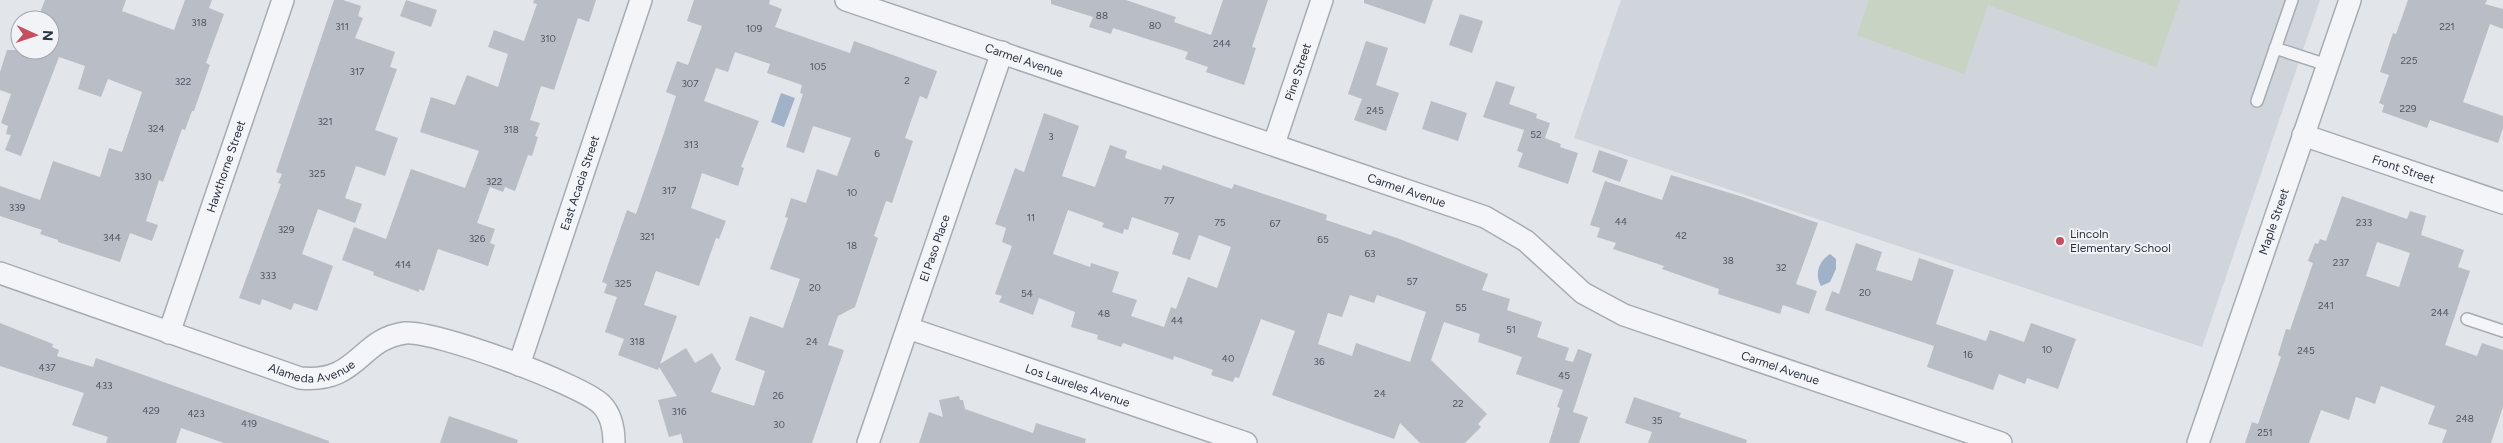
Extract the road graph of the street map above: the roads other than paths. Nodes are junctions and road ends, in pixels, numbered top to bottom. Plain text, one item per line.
1 (283, 0) edge
2 (641, 0) edge
3 (846, 0) edge
4 (1322, 0) edge
5 (2292, 0) edge
6 (2350, 0) edge
7 (2275, 48) junction
8 (1002, 52) junction
9 (2327, 65) junction
10 (2257, 101) dead end
11 (2303, 135) junction
12 (1274, 144) junction
13 (2503, 203) edge
14 (0, 273) edge
15 (2466, 318) dead end
16 (908, 328) junction
17 (2503, 331) edge
18 (169, 333) junction
19 (519, 365) junction
20 (614, 443) edge
21 (868, 443) edge
22 (1246, 443) edge
23 (2001, 443) edge
24 (2198, 443) edge

1 - 18 street, Hawthorne Street
2 - 19 street, East Acacia Street
3 - 8 street, Carmel Avenue
4 - 12 street, Pine Street
5 - 7 lane
6 - 9 street, Maple Street
7 - 9 lane
7 - 10 lane
8 - 12 street, Carmel Avenue
8 - 16 street, El Paso Place
9 - 11 street, Maple Street
11 - 13 street, Front Street
11 - 24 street, Maple Street
12 - 23 street, Carmel Avenue
14 - 18 street, Alameda Avenue
15 - 17 lane
16 - 21 street, El Paso Place
16 - 22 street, Los Laureles Avenue
18 - 19 street, Alameda Avenue
19 - 20 street, Alameda Avenue

